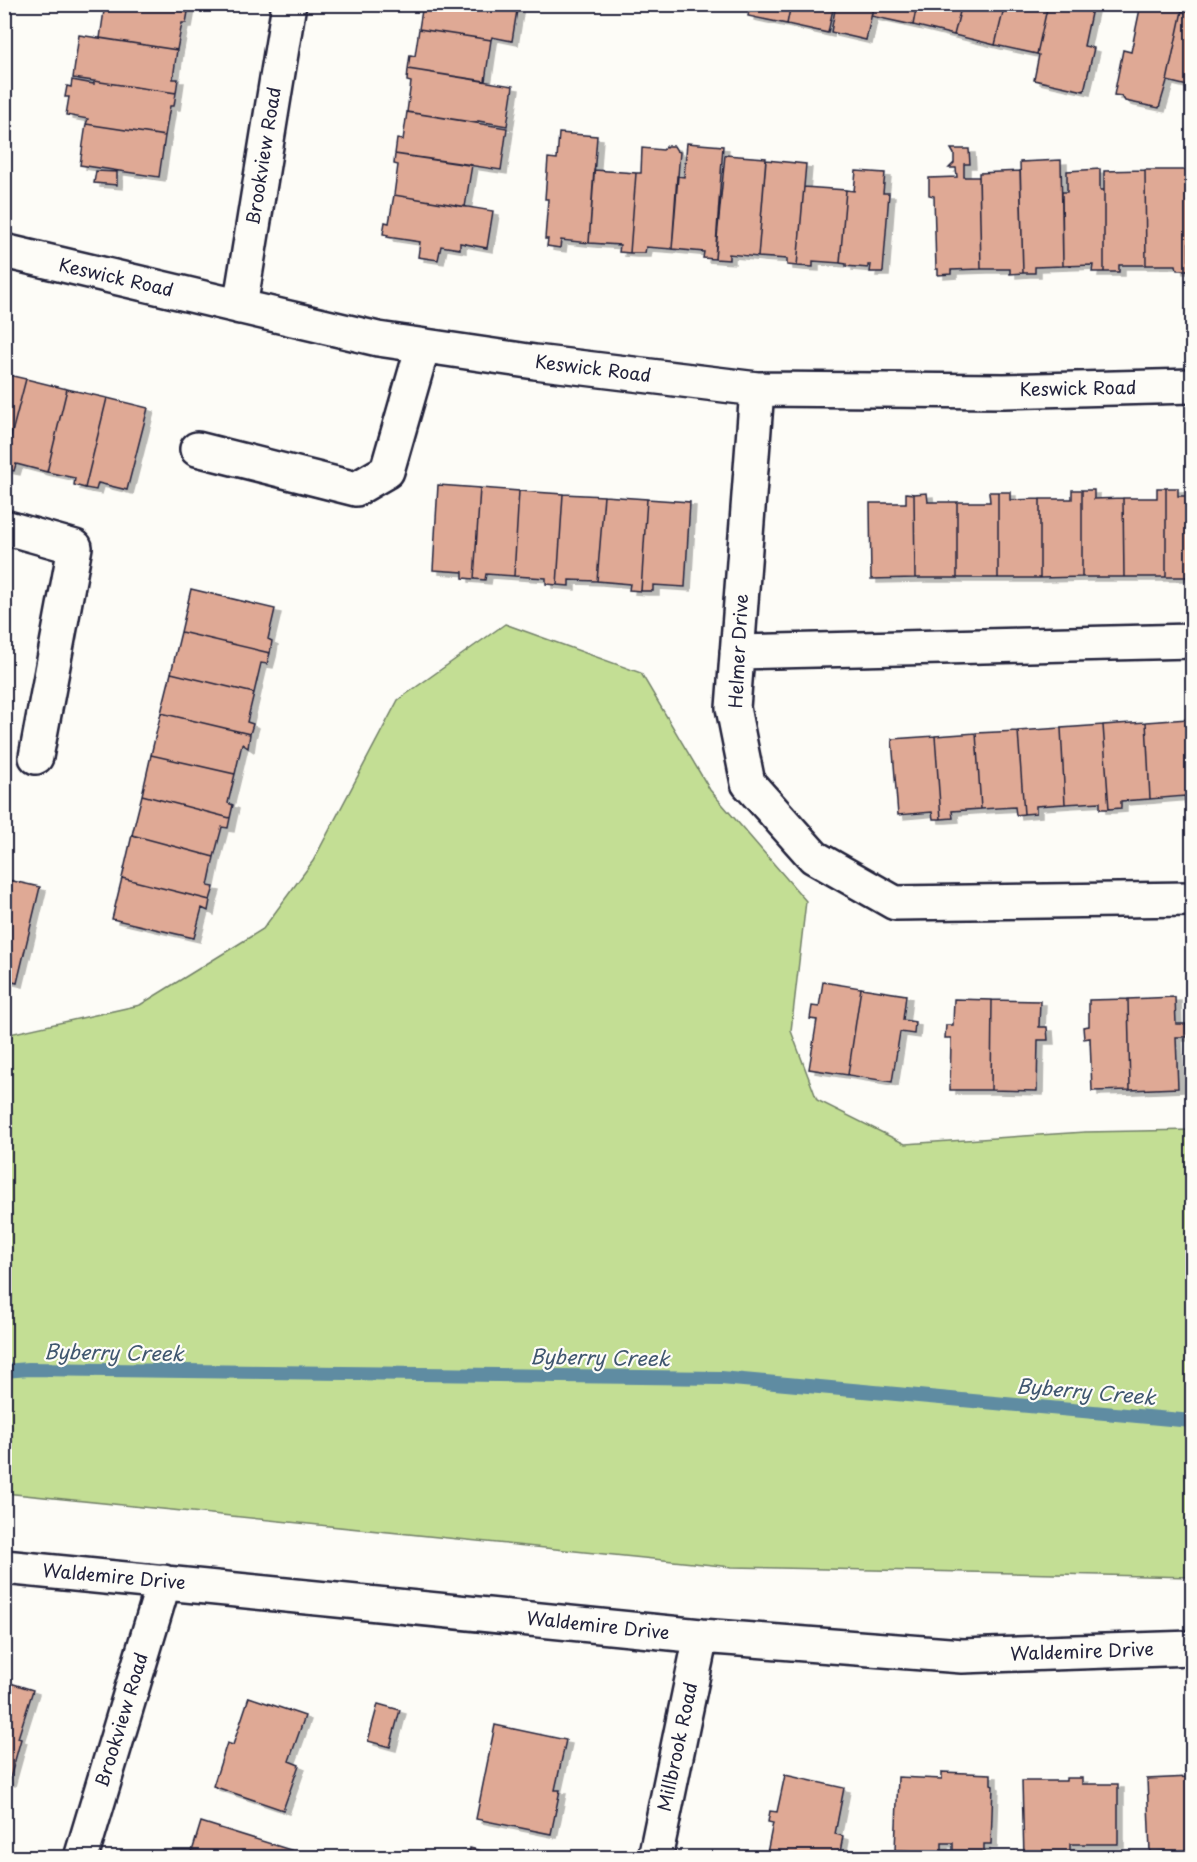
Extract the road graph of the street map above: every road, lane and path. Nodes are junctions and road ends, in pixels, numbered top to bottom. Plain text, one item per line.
1 (289, 4) edge
2 (4, 251) edge
3 (240, 307) junction
4 (423, 346) junction
5 (1192, 386) edge
6 (757, 389) junction
7 (197, 449) dead end
8 (4, 527) edge
9 (1192, 641) edge
10 (737, 652) junction
11 (36, 757) dead end
12 (1192, 899) edge
13 (4, 1567) edge
14 (164, 1582) junction
15 (701, 1636) junction
16 (1192, 1648) edge
17 (81, 1857) edge
18 (655, 1857) edge

1 - 3 street, Brookview Road
2 - 3 street, Keswick Road
3 - 4 street, Keswick Road
4 - 6 street, Keswick Road
4 - 7 street
5 - 6 street, Keswick Road
6 - 10 street, Helmer Drive
8 - 11 street
9 - 10 street
10 - 12 street, Helmer Drive
13 - 14 street, Waldemire Drive
14 - 15 street, Waldemire Drive
14 - 17 street, Brookview Road
15 - 16 street, Waldemire Drive
15 - 18 street, Millbrook Road

